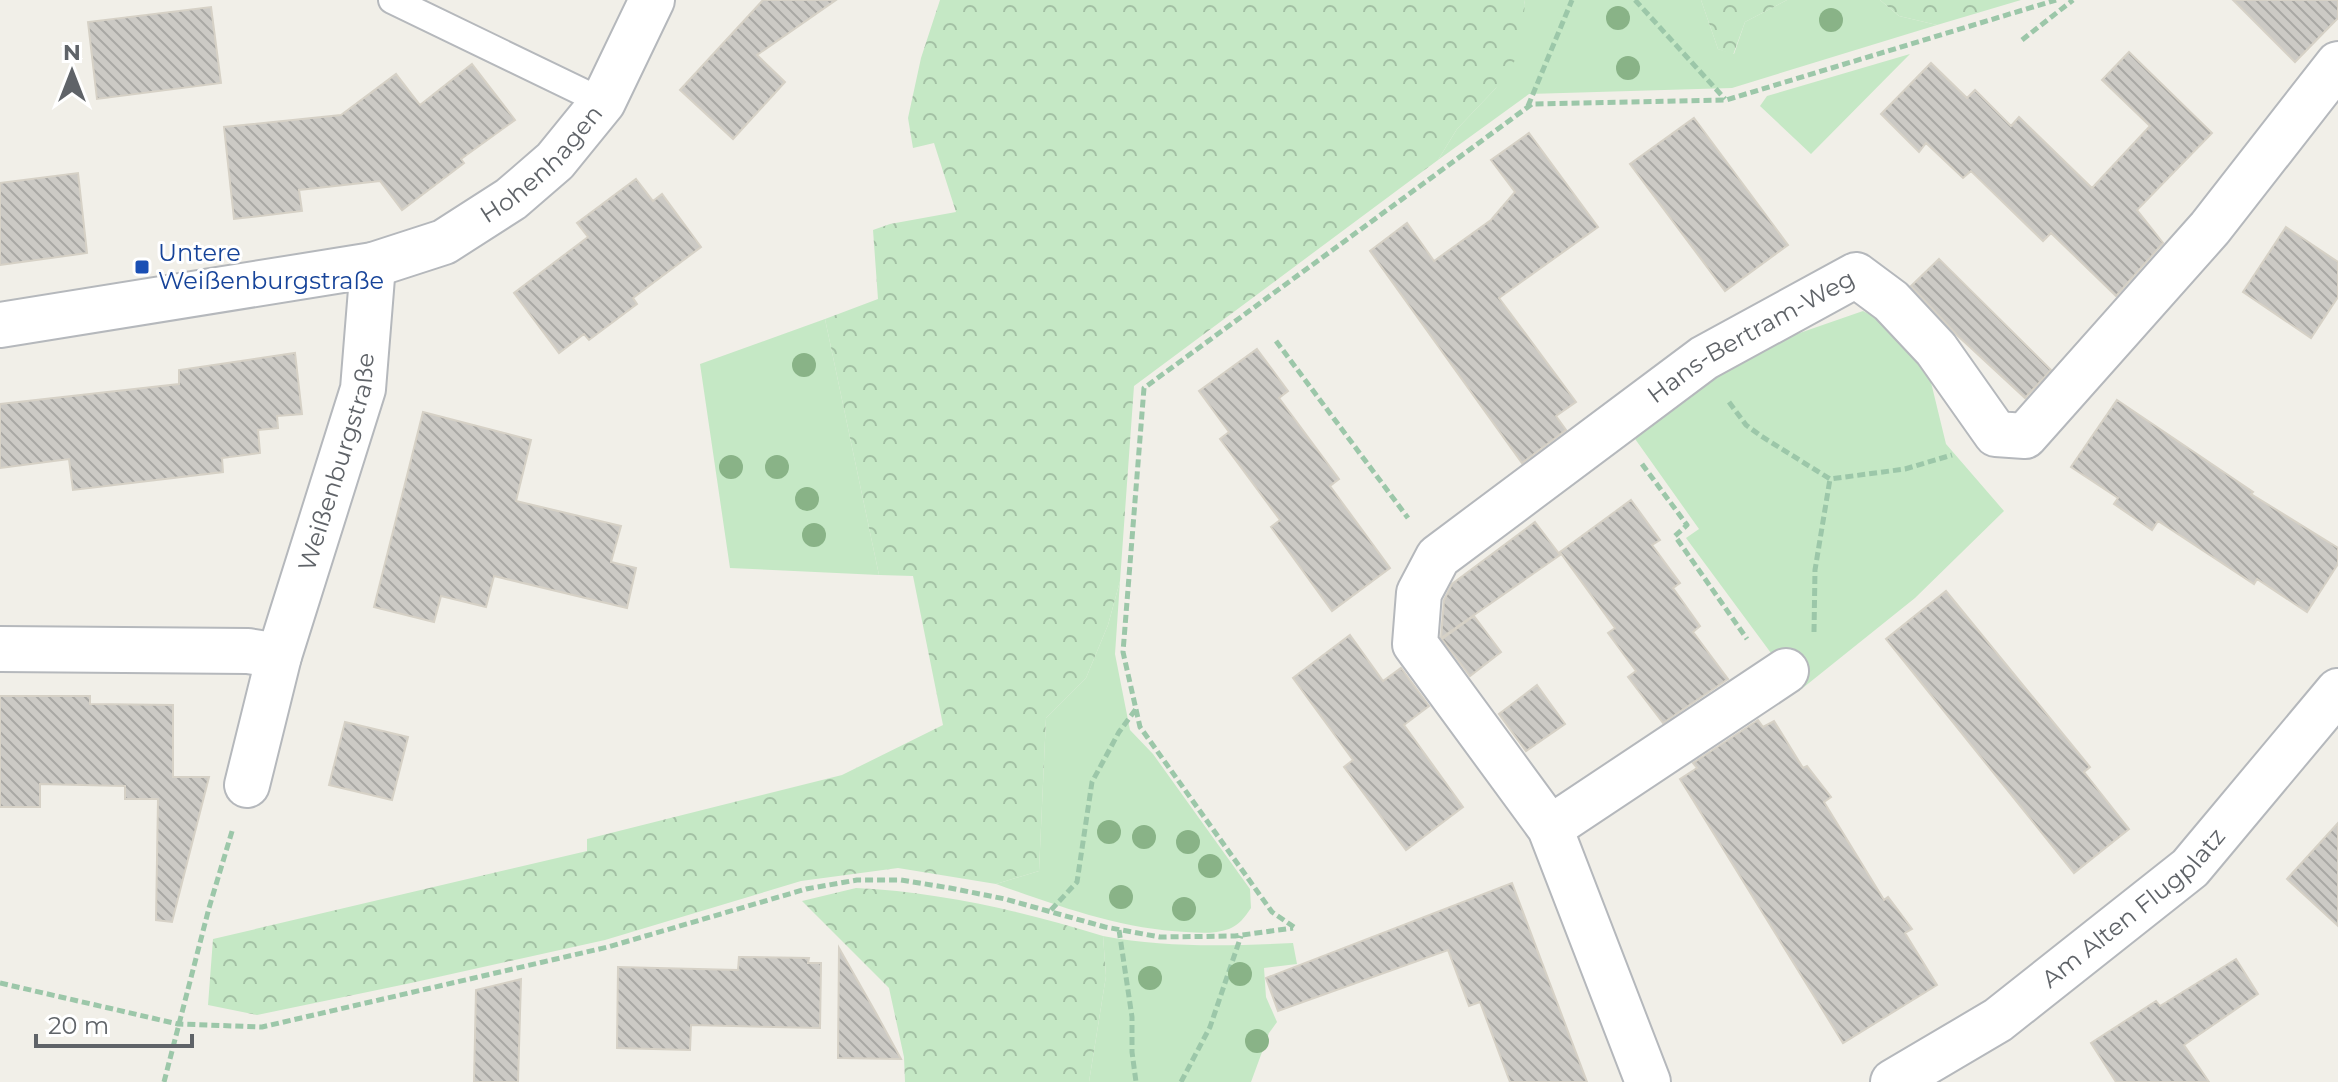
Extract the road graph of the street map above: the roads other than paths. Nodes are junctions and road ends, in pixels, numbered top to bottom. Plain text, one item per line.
1 (392, 0) edge
2 (652, 0) edge
3 (2338, 64) edge
4 (603, 102) junction
5 (373, 265) junction
6 (0, 325) edge
7 (0, 649) edge
8 (279, 656) junction
9 (1780, 674) road end
10 (2338, 691) edge
11 (247, 785) road end
12 (1550, 828) junction
13 (1648, 1082) edge
14 (1893, 1082) edge

1 - 4 lane
2 - 4 street, Hohenhagen
3 - 12 street, Hans-Bertram-Weg
4 - 5 street, Hohenhagen
5 - 6 street, Hohenhagen
5 - 8 street, Weißenburgstraße
7 - 8 street
8 - 11 street, Weißenburgstraße
9 - 12 street
10 - 14 street, Am Alten Flugplatz
12 - 13 street, Hans-Bertram-Weg

